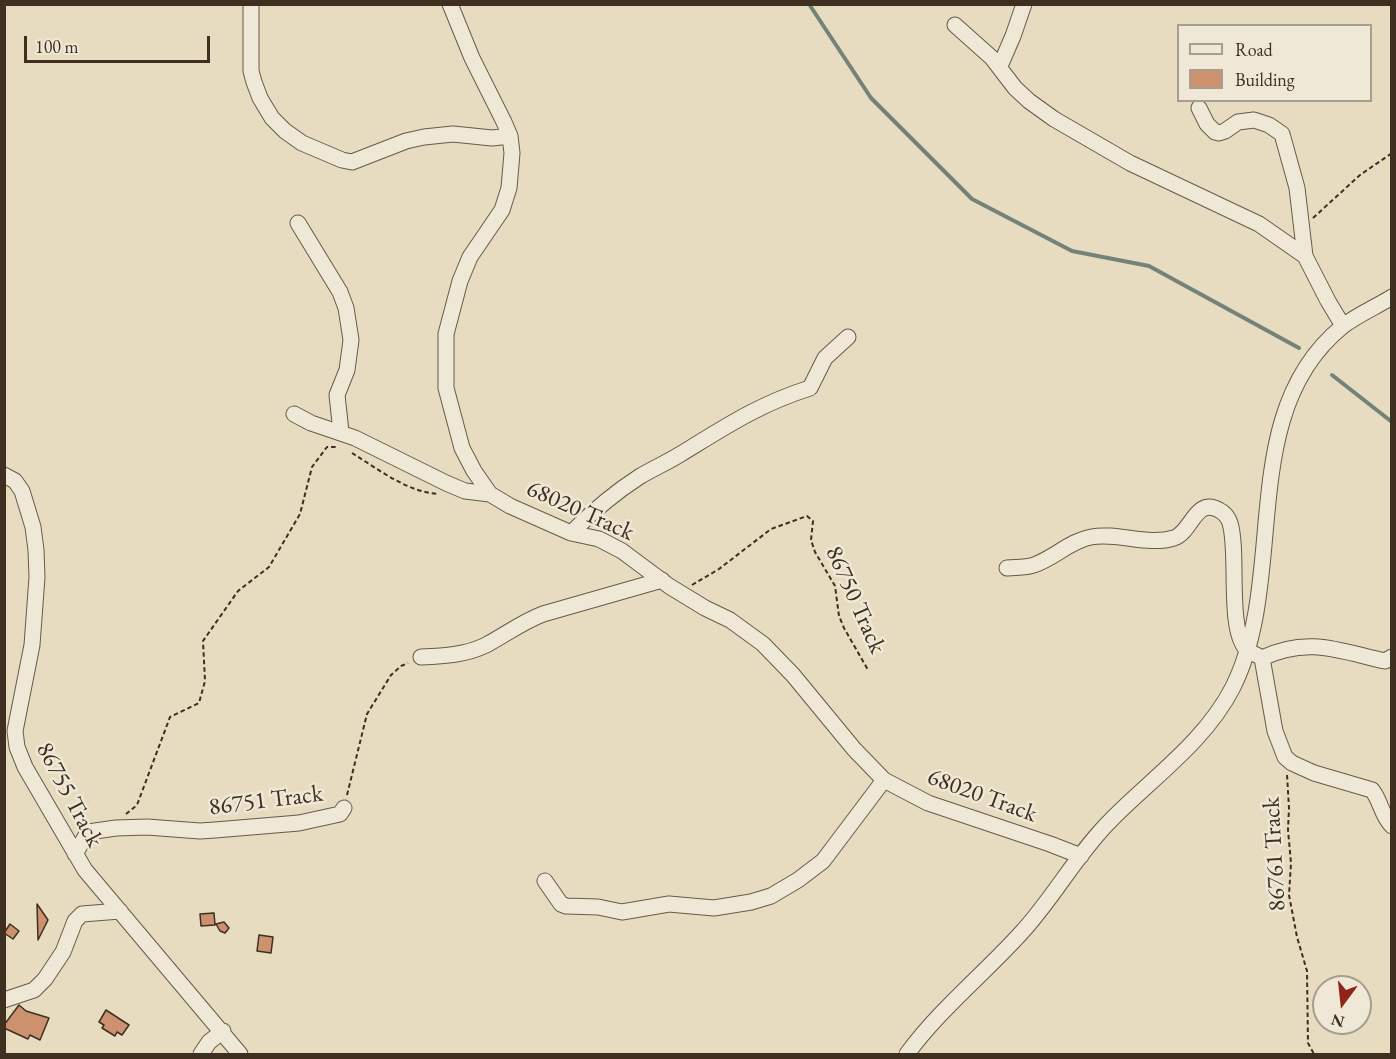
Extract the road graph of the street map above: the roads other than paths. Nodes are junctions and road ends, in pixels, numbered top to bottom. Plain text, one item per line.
1 (251, 4) edge
2 (450, 4) edge
3 (1024, 4) edge
4 (955, 25) dead end
5 (1000, 66) junction
6 (1199, 108) dead end
7 (510, 136) junction
8 (298, 223) dead end
9 (1305, 256) junction
10 (1392, 297) edge
11 (1343, 326) junction
12 (848, 337) dead end
13 (294, 414) dead end
14 (342, 440) junction
15 (4, 475) edge
16 (490, 494) junction
17 (571, 533) junction
18 (1007, 568) dead end
19 (662, 580) junction
20 (1247, 650) junction
21 (421, 657) road end
22 (1262, 658) junction
23 (1388, 659) edge
24 (884, 780) junction
25 (344, 807) road end
26 (1392, 826) edge
27 (75, 854) junction
28 (1081, 856) junction
29 (545, 881) dead end
30 (120, 911) junction
31 (4, 1000) edge
32 (222, 1031) junction
33 (201, 1054) edge
34 (240, 1054) edge
35 (906, 1054) edge

1 - 7 street
2 - 7 street, 68020 Track
3 - 5 street
4 - 5 street
5 - 9 street
6 - 9 street
7 - 16 street, 68020 Track
8 - 14 street
9 - 11 street
10 - 11 street
11 - 20 street
12 - 17 street
13 - 14 street
14 - 16 street
15 - 27 street, 86755 Track
16 - 17 street, 68020 Track
17 - 19 street, 68020 Track
18 - 20 street
19 - 21 street
19 - 24 street, 68020 Track
20 - 22 street
20 - 28 street
22 - 23 street
22 - 26 street
24 - 28 street, 68020 Track
24 - 29 street
25 - 27 street, 86751 Track
27 - 30 street, 86755 Track
28 - 35 street
30 - 31 street
30 - 32 street, 86755 Track
32 - 33 street
32 - 34 street, 86755 Track

